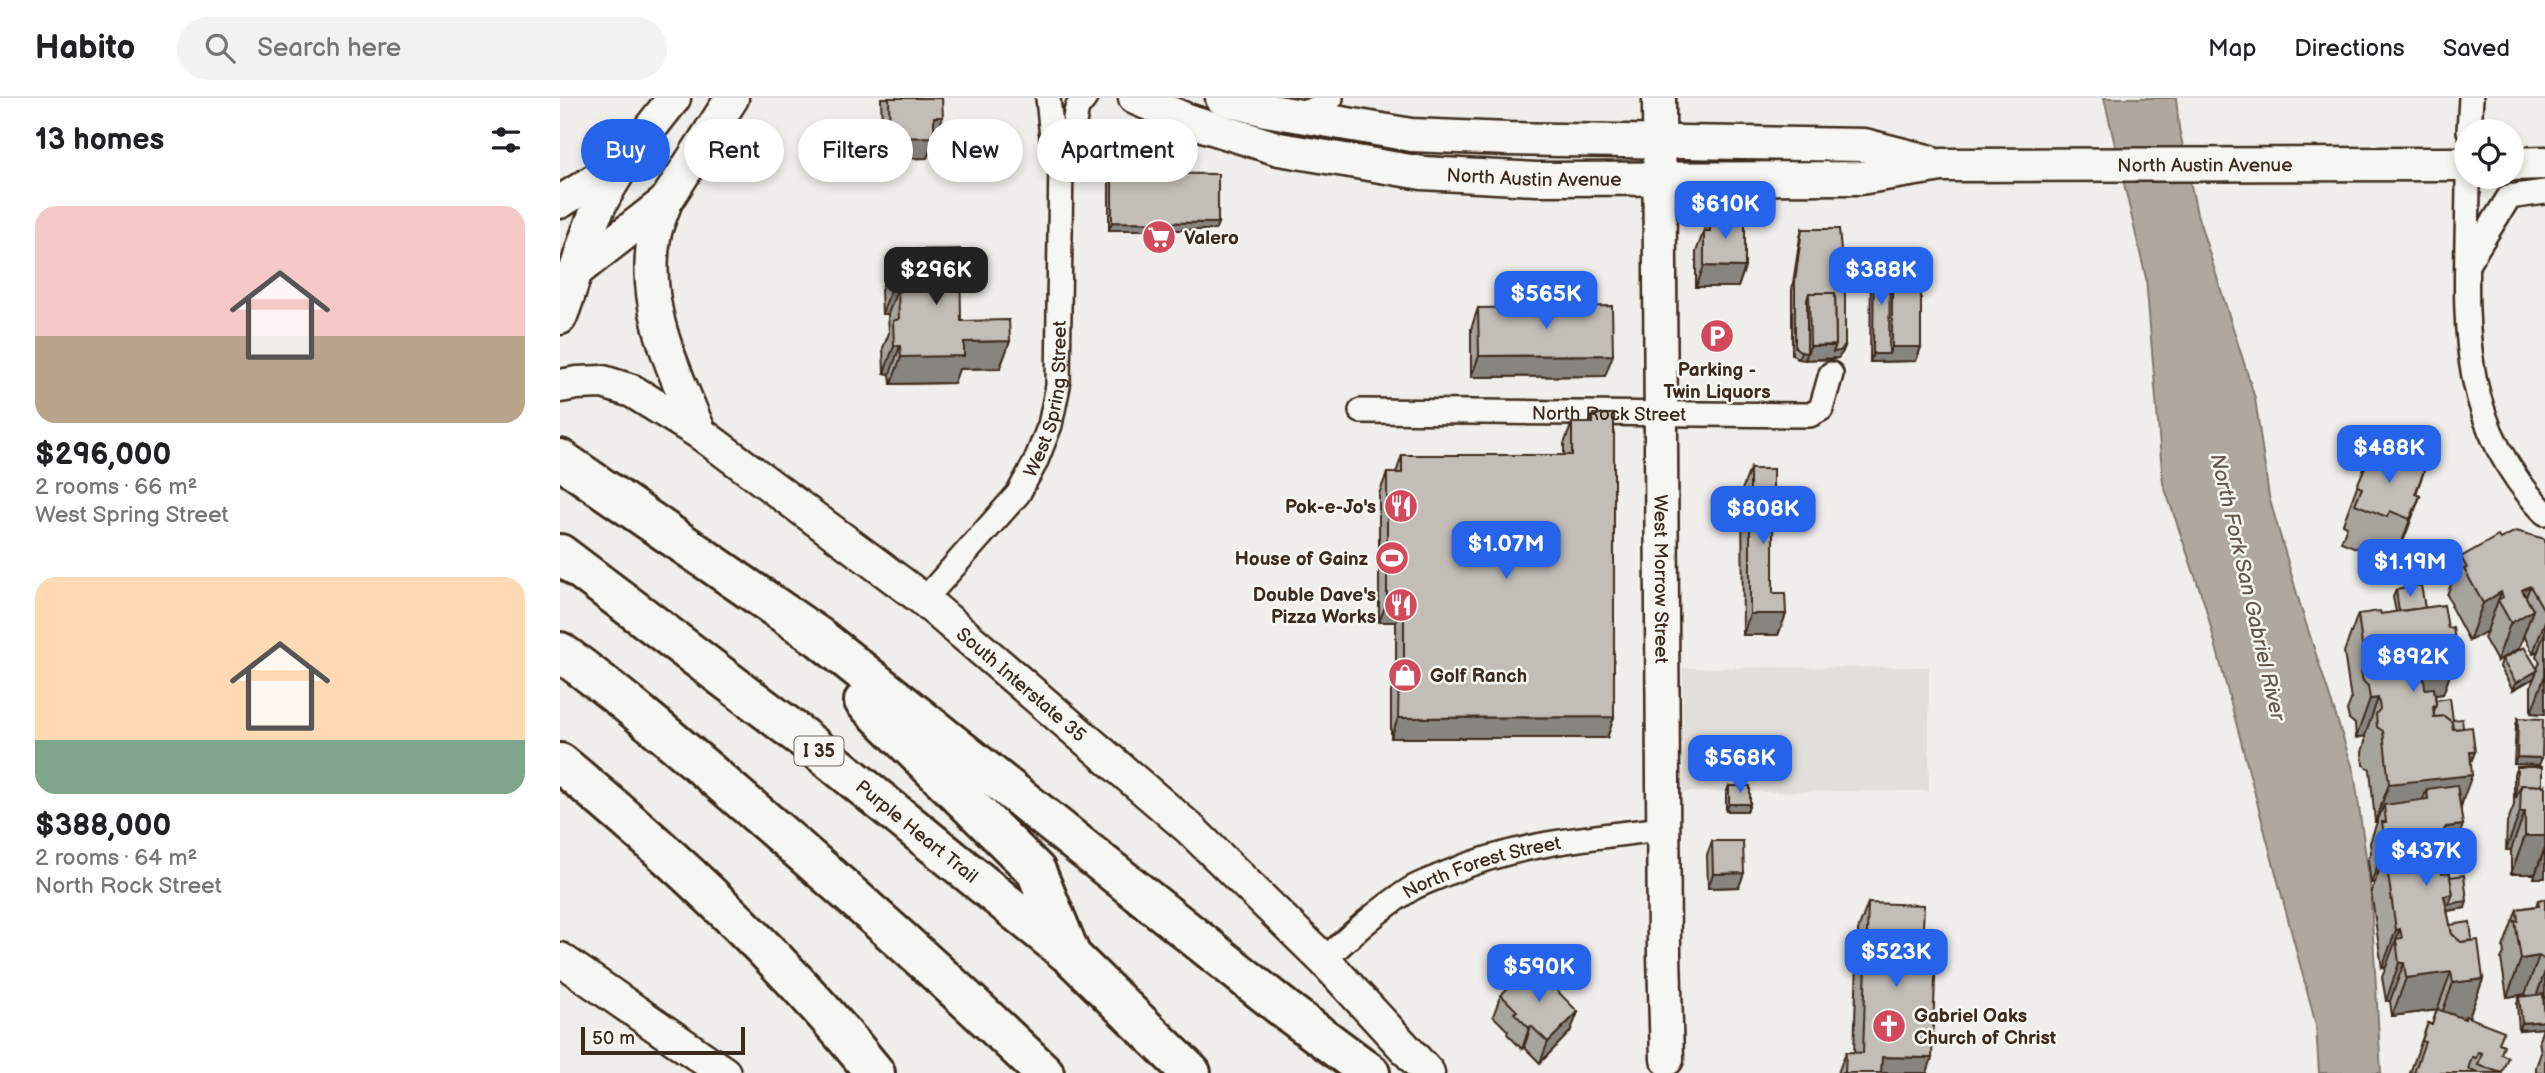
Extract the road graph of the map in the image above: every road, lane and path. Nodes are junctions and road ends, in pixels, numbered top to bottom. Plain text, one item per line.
1 (674, 98) edge
2 (732, 98) edge
3 (1048, 98) edge
4 (1085, 98) edge
5 (1135, 98) edge
6 (1222, 98) edge
7 (1331, 98) edge
8 (1660, 98) edge
9 (2471, 98) edge
10 (1298, 115) junction
11 (657, 119) edge
12 (1050, 119) edge
13 (1075, 119) edge
14 (2470, 119) edge
15 (1660, 142) junction
16 (2545, 163) edge
17 (2454, 164) edge
18 (2524, 164) edge
19 (1942, 165) junction
20 (1660, 178) junction
21 (592, 182) edge
22 (612, 182) edge
23 (1061, 182) edge
24 (2468, 189) edge
25 (2545, 192) edge
26 (666, 201) junction
27 (560, 202) edge
28 (2468, 262) junction
29 (568, 278) edge
30 (560, 318) edge
31 (1831, 374) dead end
32 (560, 386) edge
33 (1362, 411) dead end
34 (1661, 415) junction
35 (700, 433) junction
36 (560, 458) edge
37 (2545, 513) edge
38 (560, 554) edge
39 (924, 600) junction
40 (820, 638) junction
41 (560, 652) edge
42 (560, 763) edge
43 (1663, 830) junction
44 (1071, 956) junction
45 (560, 959) edge
46 (1324, 960) junction
47 (1667, 1059) dead end
48 (724, 1073) edge
49 (875, 1073) edge
50 (1044, 1073) edge
51 (1191, 1073) edge
52 (1370, 1073) edge
53 (1428, 1073) edge

1 - 11 main road
2 - 26 main road
3 - 12 street, West Spring Street
4 - 13 street, West Spring Street
5 - 20 main road, North Austin Avenue
6 - 10 main road, North Austin Avenue
7 - 10 street
8 - 15 main road, West Morrow Street
9 - 14 street
10 - 15 main road, North Austin Avenue
15 - 19 main road, North Austin Avenue
15 - 20 main road, West Morrow Street
16 - 18 main road
17 - 19 main road, North Austin Avenue
19 - 20 main road, North Austin Avenue
20 - 34 main road, West Morrow Street
21 - 27 main road
22 - 29 main road
23 - 39 street, West Spring Street
24 - 28 street
25 - 28 street
26 - 29 main road
26 - 35 main road
28 - 37 street
29 - 30 main road
31 - 34 street, North Rock Street
32 - 35 main road, South Interstate 35
33 - 34 street, North Rock Street
34 - 43 main road, West Morrow Street
35 - 39 main road, South Interstate 35
36 - 40 highway
38 - 44 highway, Purple Heart Trail / I 35
39 - 46 main road, South Interstate 35
40 - 44 highway
40 - 52 highway
41 - 50 highway
42 - 49 highway
43 - 46 street, North Forest Street
43 - 47 main road, West Morrow Street
44 - 51 highway, Purple Heart Trail / I 35
45 - 48 main road
46 - 53 main road, South Interstate 35

